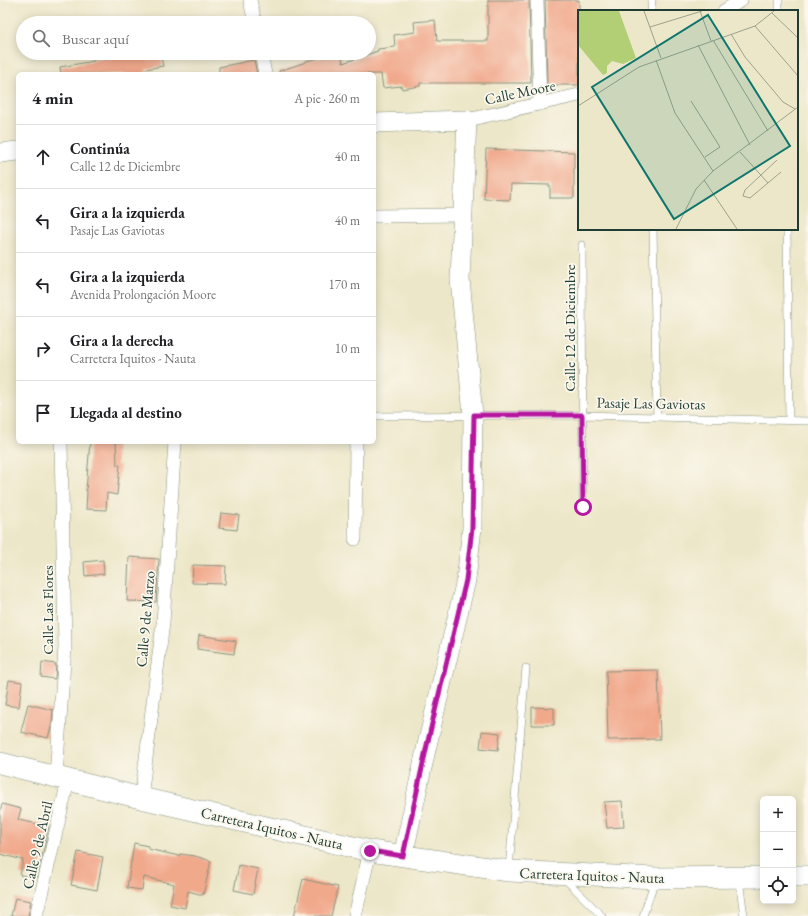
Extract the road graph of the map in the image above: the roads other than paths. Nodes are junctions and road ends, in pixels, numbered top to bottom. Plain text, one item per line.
1 (250, 0) edge
2 (537, 0) edge
3 (652, 0) edge
4 (741, 0) edge
5 (651, 10) edge
6 (726, 10) edge
7 (253, 16) edge
8 (262, 60) edge
9 (265, 72) edge
10 (578, 95) edge
11 (540, 104) junction
12 (467, 120) junction
13 (376, 123) edge
14 (16, 151) edge
15 (0, 153) edge
16 (463, 215) junction
17 (376, 216) edge
18 (653, 230) edge
19 (787, 230) edge
20 (582, 245) dead end
21 (474, 415) junction
22 (582, 415) junction
23 (376, 416) edge
24 (657, 416) junction
25 (789, 420) junction
26 (808, 421) edge
27 (61, 444) edge
28 (175, 444) edge
29 (356, 444) edge
30 (583, 507) dead end
31 (355, 538) dead end
32 (526, 668) dead end
33 (0, 763) edge
34 (62, 779) junction
35 (141, 798) junction
36 (370, 851) junction
37 (403, 856) junction
38 (509, 871) junction
39 (560, 874) junction
40 (796, 876) edge
41 (808, 876) edge
42 (760, 877) edge
43 (656, 878) junction
44 (738, 878) junction
45 (36, 916) edge
46 (356, 916) edge
47 (602, 916) edge
48 (643, 916) edge
49 (744, 916) edge

1 - 7 street
2 - 11 street
3 - 5 lane
4 - 6 street
8 - 9 street
10 - 11 street, Calle Moore
11 - 12 street, Calle Moore
12 - 13 street
12 - 16 street
14 - 15 street
16 - 17 street
16 - 21 street
18 - 24 lane
19 - 25 lane
20 - 22 lane, Calle 12 de Diciembre
21 - 22 lane, Pasaje Las Gaviotas
21 - 23 lane, Pasaje Las Gaviotas
21 - 37 street
22 - 24 lane, Pasaje Las Gaviotas
22 - 30 lane, Calle 12 de Diciembre
24 - 25 lane, Pasaje Las Gaviotas
25 - 26 lane, Pasaje Las Gaviotas
27 - 34 street, Calle Las Flores
28 - 35 street, Calle 9 de Marzo
29 - 31 street
32 - 38 lane
33 - 34 main road, Carretera Iquitos - Nauta
34 - 35 main road, Carretera Iquitos - Nauta
34 - 45 street, Calle 9 de Abril
35 - 36 main road, Carretera Iquitos - Nauta
36 - 37 main road, Carretera Iquitos - Nauta
36 - 46 street
37 - 38 main road, Carretera Iquitos - Nauta
38 - 39 main road, Carretera Iquitos - Nauta
39 - 43 main road, Carretera Iquitos - Nauta
39 - 47 lane
40 - 41 main road
42 - 44 main road, Carretera Iquitos - Nauta
43 - 44 main road, Carretera Iquitos - Nauta
43 - 48 lane
44 - 49 lane

